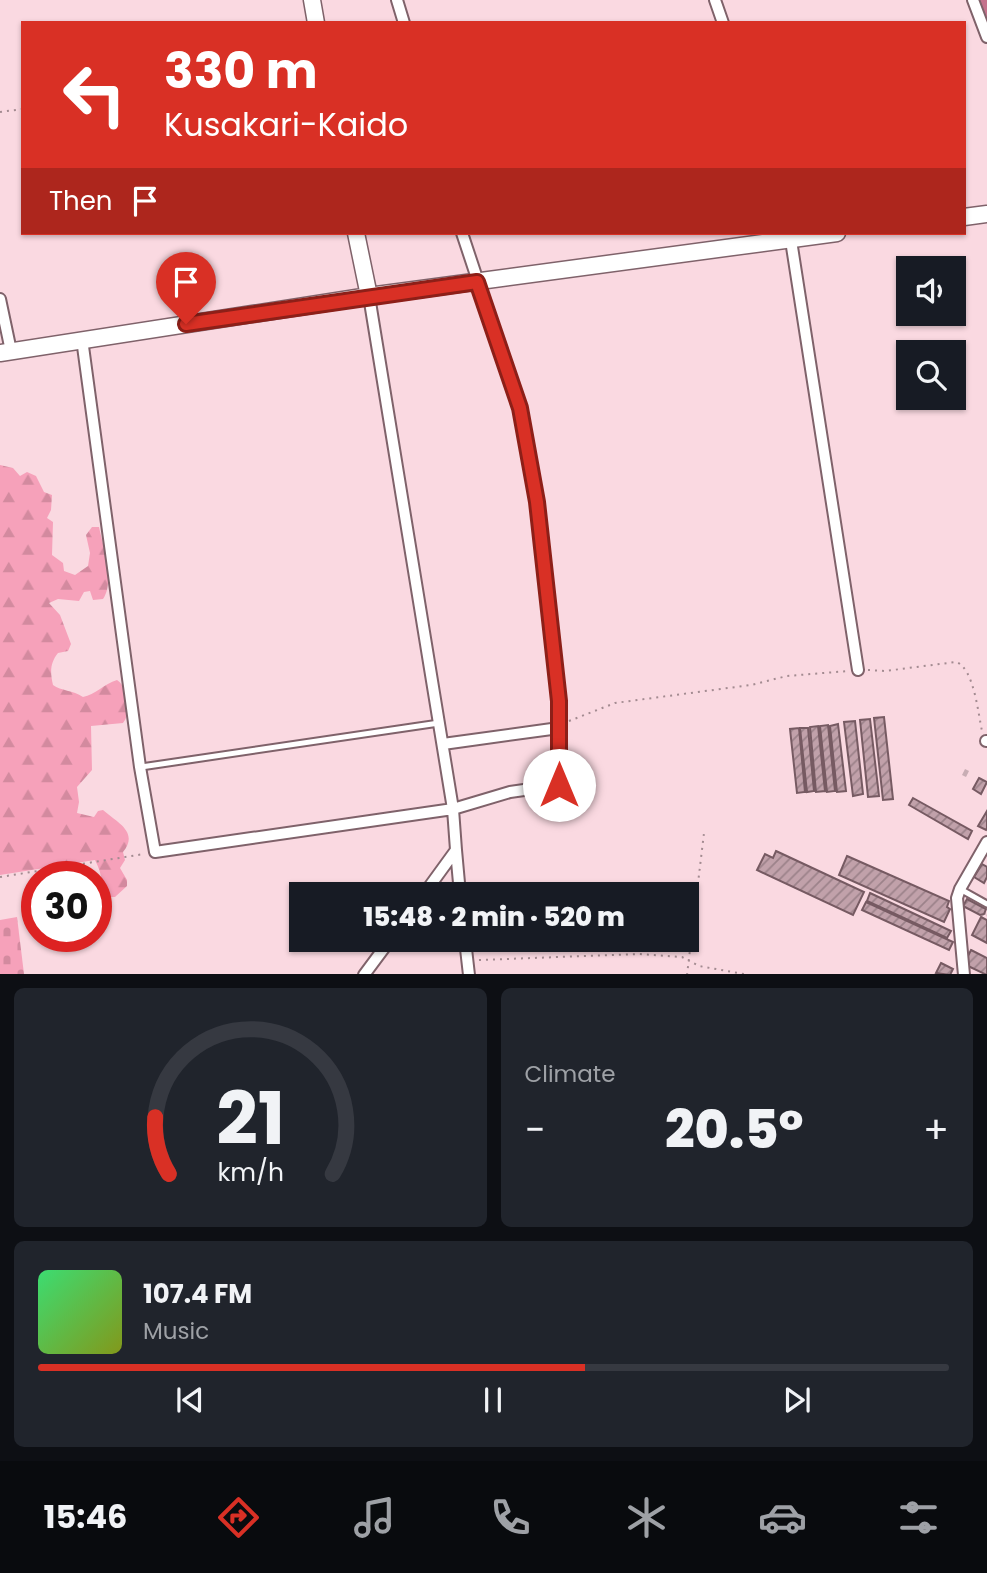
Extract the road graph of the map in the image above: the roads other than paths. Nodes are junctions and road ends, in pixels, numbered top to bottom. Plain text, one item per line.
1 (312, 0) edge
2 (397, 0) edge
3 (715, 0) edge
4 (973, 0) edge
5 (316, 21) edge
6 (403, 21) edge
7 (722, 21) edge
8 (987, 37) edge
9 (987, 214) edge
10 (966, 217) edge
11 (356, 235) edge
12 (463, 235) edge
13 (790, 236) edge
14 (477, 282) junction
15 (369, 296) junction
16 (0, 299) edge
17 (82, 340) junction
18 (6, 352) edge
19 (858, 670) road end
20 (439, 723) junction
21 (559, 727) junction
22 (443, 744) junction
23 (140, 767) junction
24 (453, 809) junction
25 (987, 842) edge
26 (456, 850) junction
27 (433, 882) edge
28 (459, 882) edge
29 (960, 889) junction
30 (987, 904) edge
31 (381, 952) edge
32 (466, 952) edge
33 (365, 974) edge
34 (469, 974) edge
35 (964, 974) edge

1 - 5 street
2 - 6 street
3 - 7 street
4 - 8 street
9 - 10 street
11 - 15 street
12 - 14 street
13 - 14 street
13 - 19 street
14 - 15 street
14 - 21 street
15 - 17 street
15 - 20 street
16 - 18 street
17 - 18 street
17 - 23 street
20 - 22 street
20 - 23 lane
21 - 22 street
21 - 24 street
22 - 24 street
23 - 24 street
24 - 26 street
25 - 29 street
26 - 27 street
26 - 28 street
29 - 30 lane
29 - 35 street
31 - 33 street
32 - 34 street

